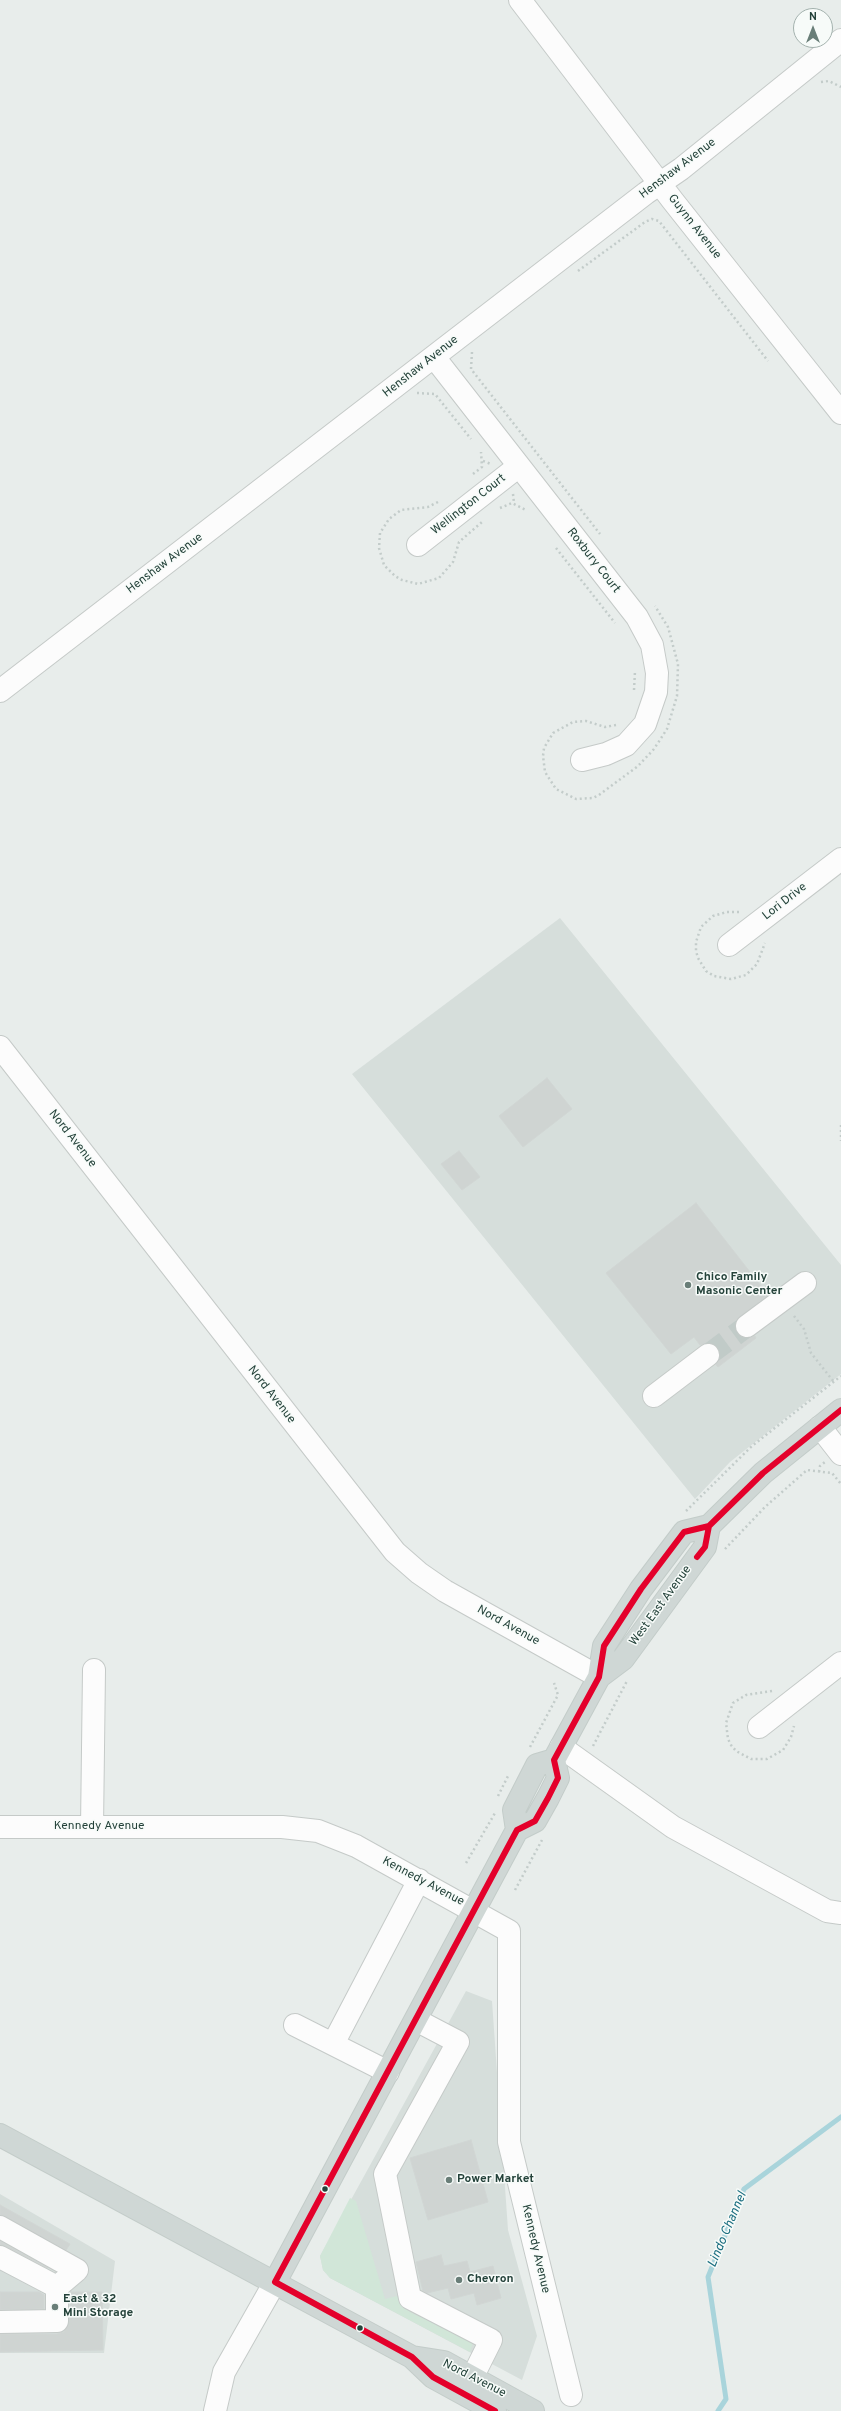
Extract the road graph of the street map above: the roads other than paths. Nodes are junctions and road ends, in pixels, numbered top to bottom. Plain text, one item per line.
1 (520, 0) edge
2 (838, 49) edge
3 (660, 183) junction
4 (434, 357) junction
5 (841, 413) edge
6 (519, 466) junction
7 (418, 545) dead end
8 (0, 691) edge
9 (582, 760) dead end
10 (841, 859) edge
11 (729, 945) dead end
12 (0, 1048) edge
13 (805, 1283) dead end
14 (747, 1326) tunnel mouth
15 (708, 1355) tunnel mouth
16 (654, 1396) dead end
17 (841, 1410) edge
18 (820, 1426) junction
19 (841, 1454) edge
20 (841, 1663) edge
21 (94, 1670) dead end
22 (599, 1677) junction
23 (759, 1727) dead end
24 (558, 1754) junction
25 (0, 1827) edge
26 (92, 1827) junction
27 (419, 1880) junction
28 (475, 1910) junction
29 (841, 1913) edge
30 (416, 2020) junction
31 (295, 2025) dead end
32 (333, 2044) junction
33 (388, 2072) junction
34 (0, 2135) edge
35 (0, 2227) edge
36 (0, 2257) edge
37 (275, 2282) junction
38 (57, 2287) junction
39 (0, 2322) edge
40 (412, 2357) junction
41 (473, 2376) junction
42 (571, 2395) dead end
43 (215, 2411) edge
44 (495, 2411) edge
45 (533, 2411) edge

1 - 3 street, Guynn Avenue
2 - 3 street, Henshaw Avenue
3 - 4 street, Henshaw Avenue
3 - 5 street, Guynn Avenue
4 - 6 street, Roxbury Court
4 - 8 street, Henshaw Avenue
6 - 7 street, Wellington Court
6 - 9 street, Roxbury Court
10 - 11 street, Lori Drive
12 - 22 street, Nord Avenue
13 - 14 street
15 - 16 street
17 - 18 main road, West East Avenue
18 - 19 street
18 - 22 main road, West East Avenue
20 - 23 street
21 - 26 street
22 - 24 main road, West East Avenue
24 - 28 main road
24 - 29 street
25 - 26 street, Kennedy Avenue
26 - 27 street, Kennedy Avenue
27 - 28 street, Kennedy Avenue
27 - 32 street
28 - 30 main road
28 - 42 street, Kennedy Avenue
30 - 33 main road
30 - 41 street
31 - 32 street
32 - 33 street
33 - 37 main road
34 - 37 main road, Nord Avenue
35 - 38 street
36 - 38 street
37 - 40 main road, Nord Avenue
37 - 43 street
38 - 39 street
40 - 41 main road, Nord Avenue
40 - 44 main road, Nord Avenue
41 - 45 main road, Nord Avenue

